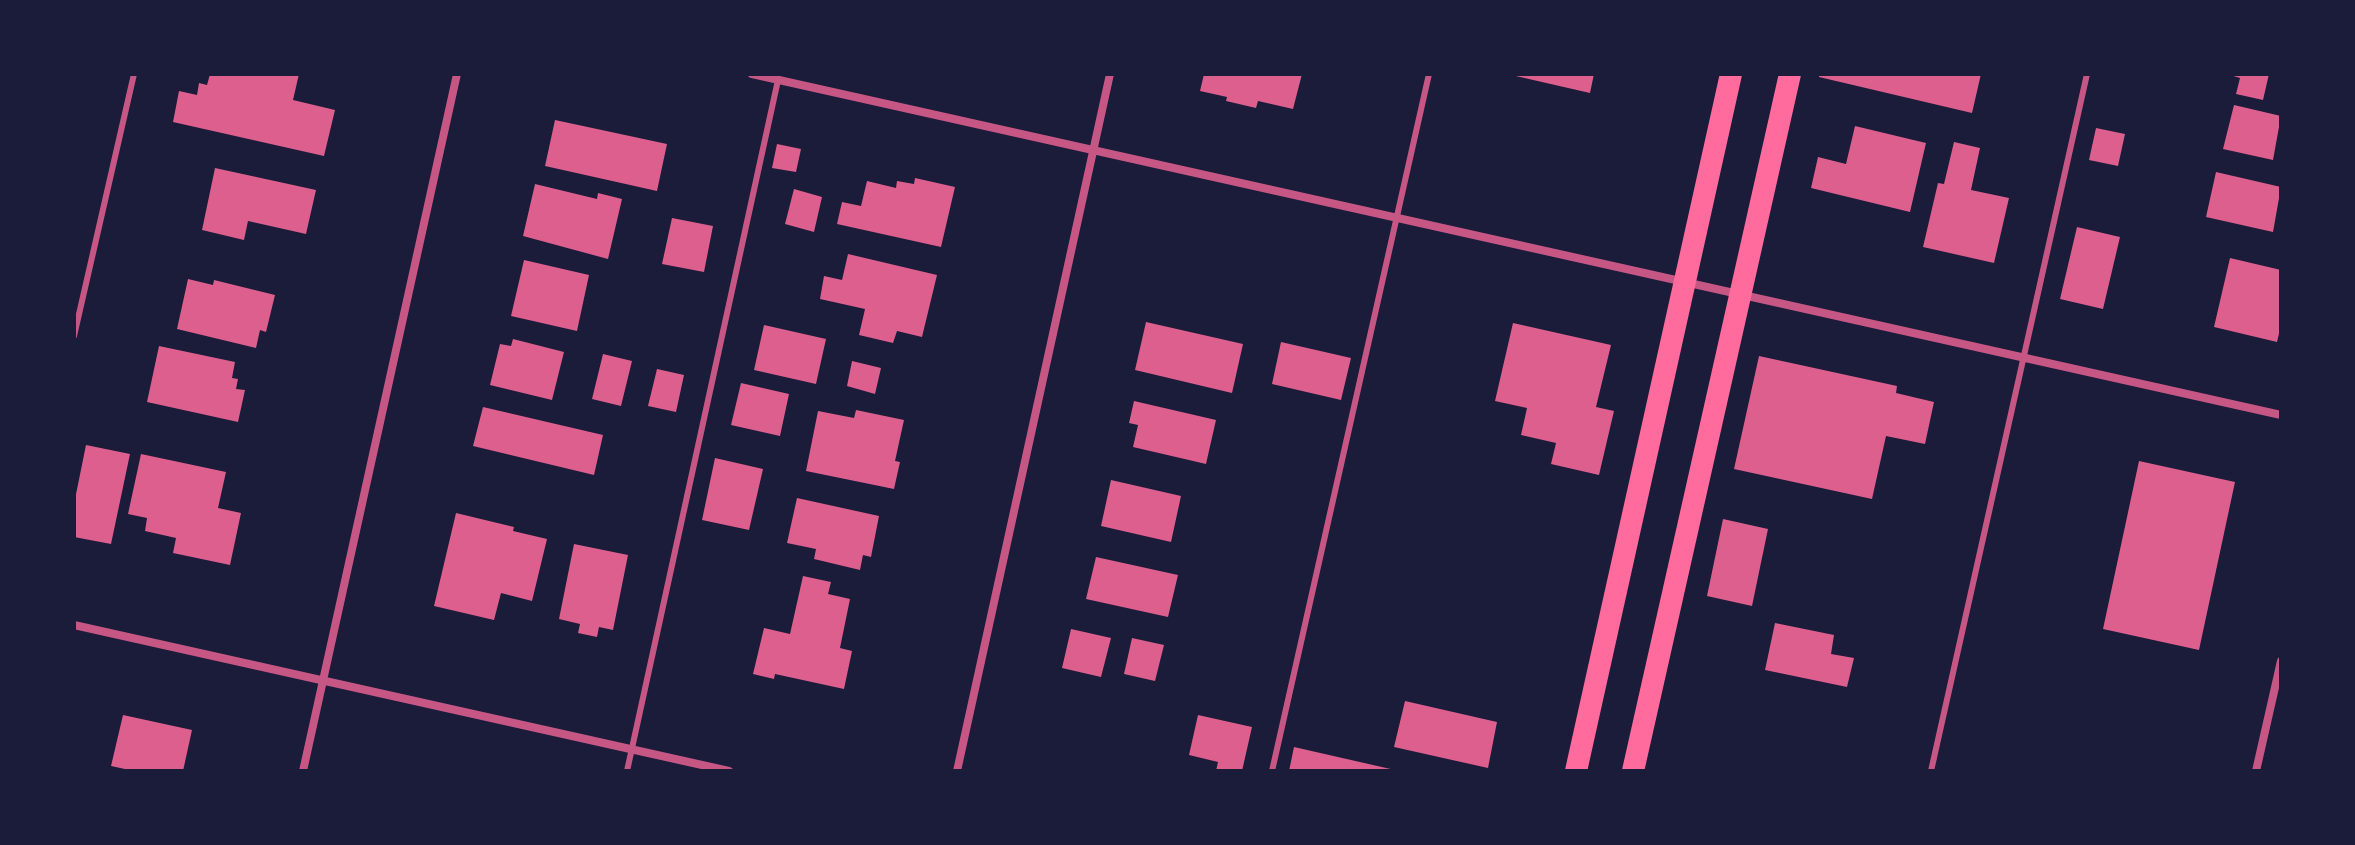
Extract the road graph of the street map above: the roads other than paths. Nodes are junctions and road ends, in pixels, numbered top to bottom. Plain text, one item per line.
1 (134, 74) edge
2 (457, 74) edge
3 (752, 74) edge
4 (1110, 74) edge
5 (1429, 74) edge
6 (1731, 74) edge
7 (1790, 74) edge
8 (2087, 74) edge
9 (778, 80) junction
10 (1092, 151) junction
11 (1394, 220) junction
12 (1684, 282) junction
13 (1741, 294) junction
14 (74, 336) edge
15 (2023, 358) junction
16 (2281, 415) edge
17 (74, 625) edge
18 (2281, 661) edge
19 (323, 679) junction
20 (632, 749) junction
21 (303, 771) edge
22 (627, 771) edge
23 (729, 771) edge
24 (957, 771) edge
25 (1272, 771) edge
26 (1576, 771) edge
27 (1633, 771) edge
28 (1931, 771) edge
29 (2256, 771) edge

1 - 14 lane
2 - 19 street
3 - 9 street
4 - 10 street
5 - 11 lane
6 - 12 highway
7 - 13 highway
8 - 15 lane
9 - 10 street
9 - 20 lane
10 - 11 street
10 - 24 street
11 - 12 street
11 - 25 lane
12 - 13 street
12 - 26 highway
13 - 15 street
13 - 27 highway
15 - 16 street
15 - 28 lane
17 - 19 street
18 - 29 street
19 - 20 street
19 - 21 street
20 - 22 lane
20 - 23 street

